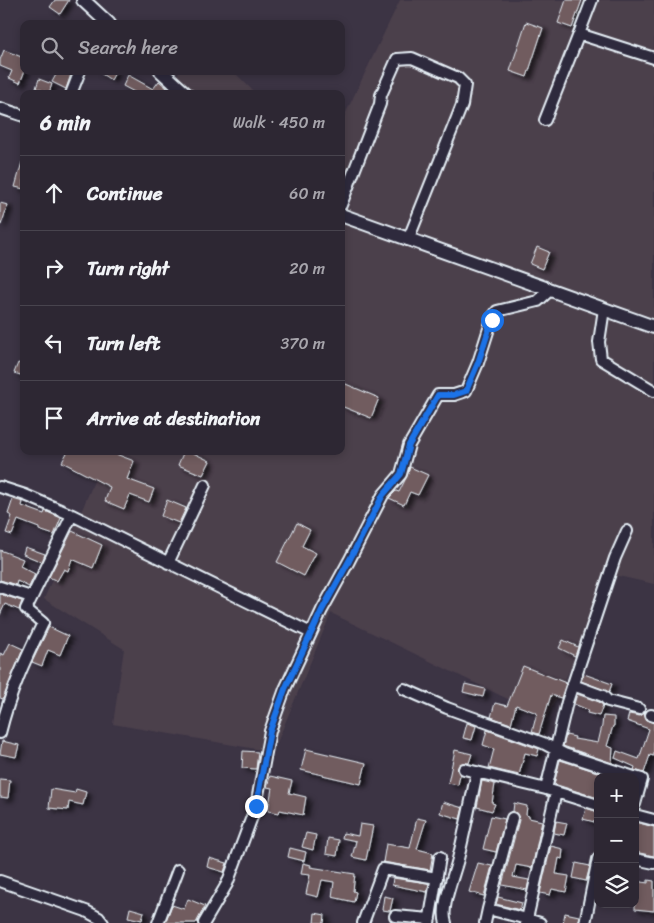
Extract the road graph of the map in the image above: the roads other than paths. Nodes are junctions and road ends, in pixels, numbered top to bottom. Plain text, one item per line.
1 (83, 0) edge
2 (592, 0) edge
3 (103, 20) edge
4 (580, 34) junction
5 (654, 58) edge
6 (78, 75) edge
7 (165, 75) edge
8 (73, 90) edge
9 (182, 90) edge
10 (0, 108) edge
11 (20, 115) edge
12 (545, 120) dead end
13 (345, 195) edge
14 (345, 216) edge
15 (408, 240) junction
16 (550, 290) junction
17 (604, 309) junction
18 (654, 327) edge
19 (654, 391) edge
20 (205, 485) dead end
21 (0, 487) edge
22 (72, 515) junction
23 (627, 531) dead end
24 (168, 563) junction
25 (0, 587) edge
26 (32, 597) junction
27 (311, 633) junction
28 (573, 685) junction
29 (404, 689) dead end
30 (639, 709) dead end
31 (0, 733) edge
32 (556, 750) junction
33 (464, 769) dead end
34 (477, 772) junction
35 (623, 773) edge
36 (639, 778) edge
37 (639, 790) edge
38 (551, 791) junction
39 (594, 804) edge
40 (639, 816) edge
41 (512, 818) dead end
42 (654, 820) edge
43 (440, 857) dead end
44 (639, 860) edge
45 (597, 863) edge
46 (654, 863) edge
47 (178, 870) dead end
48 (437, 878) junction
49 (0, 881) edge
50 (488, 909) junction
51 (395, 916) dead end
52 (430, 921) edge
53 (526, 921) edge
54 (103, 923) edge
55 (158, 923) edge
56 (204, 923) edge
57 (363, 923) edge
58 (446, 923) edge
59 (485, 923) edge
60 (540, 923) edge
61 (586, 923) edge

1 - 3 street
2 - 4 street
4 - 5 street
4 - 12 street
6 - 8 street
7 - 9 street
10 - 11 street
13 - 15 street
14 - 15 street
15 - 16 street
16 - 17 street
16 - 27 street
17 - 18 street
17 - 19 street
20 - 24 street
21 - 22 street
22 - 24 street
22 - 26 street
23 - 28 street
24 - 27 street
25 - 26 street
26 - 31 street
27 - 56 street
28 - 30 street
28 - 32 street
29 - 32 street
32 - 35 street
32 - 38 street
33 - 34 street
34 - 38 street
34 - 58 street
36 - 37 street
38 - 39 street
38 - 53 street
40 - 42 street
41 - 50 street
43 - 48 street
44 - 46 street
45 - 61 street
47 - 55 street
48 - 52 street
48 - 57 street
49 - 54 street
50 - 53 street
50 - 59 street
51 - 52 street
53 - 60 street

